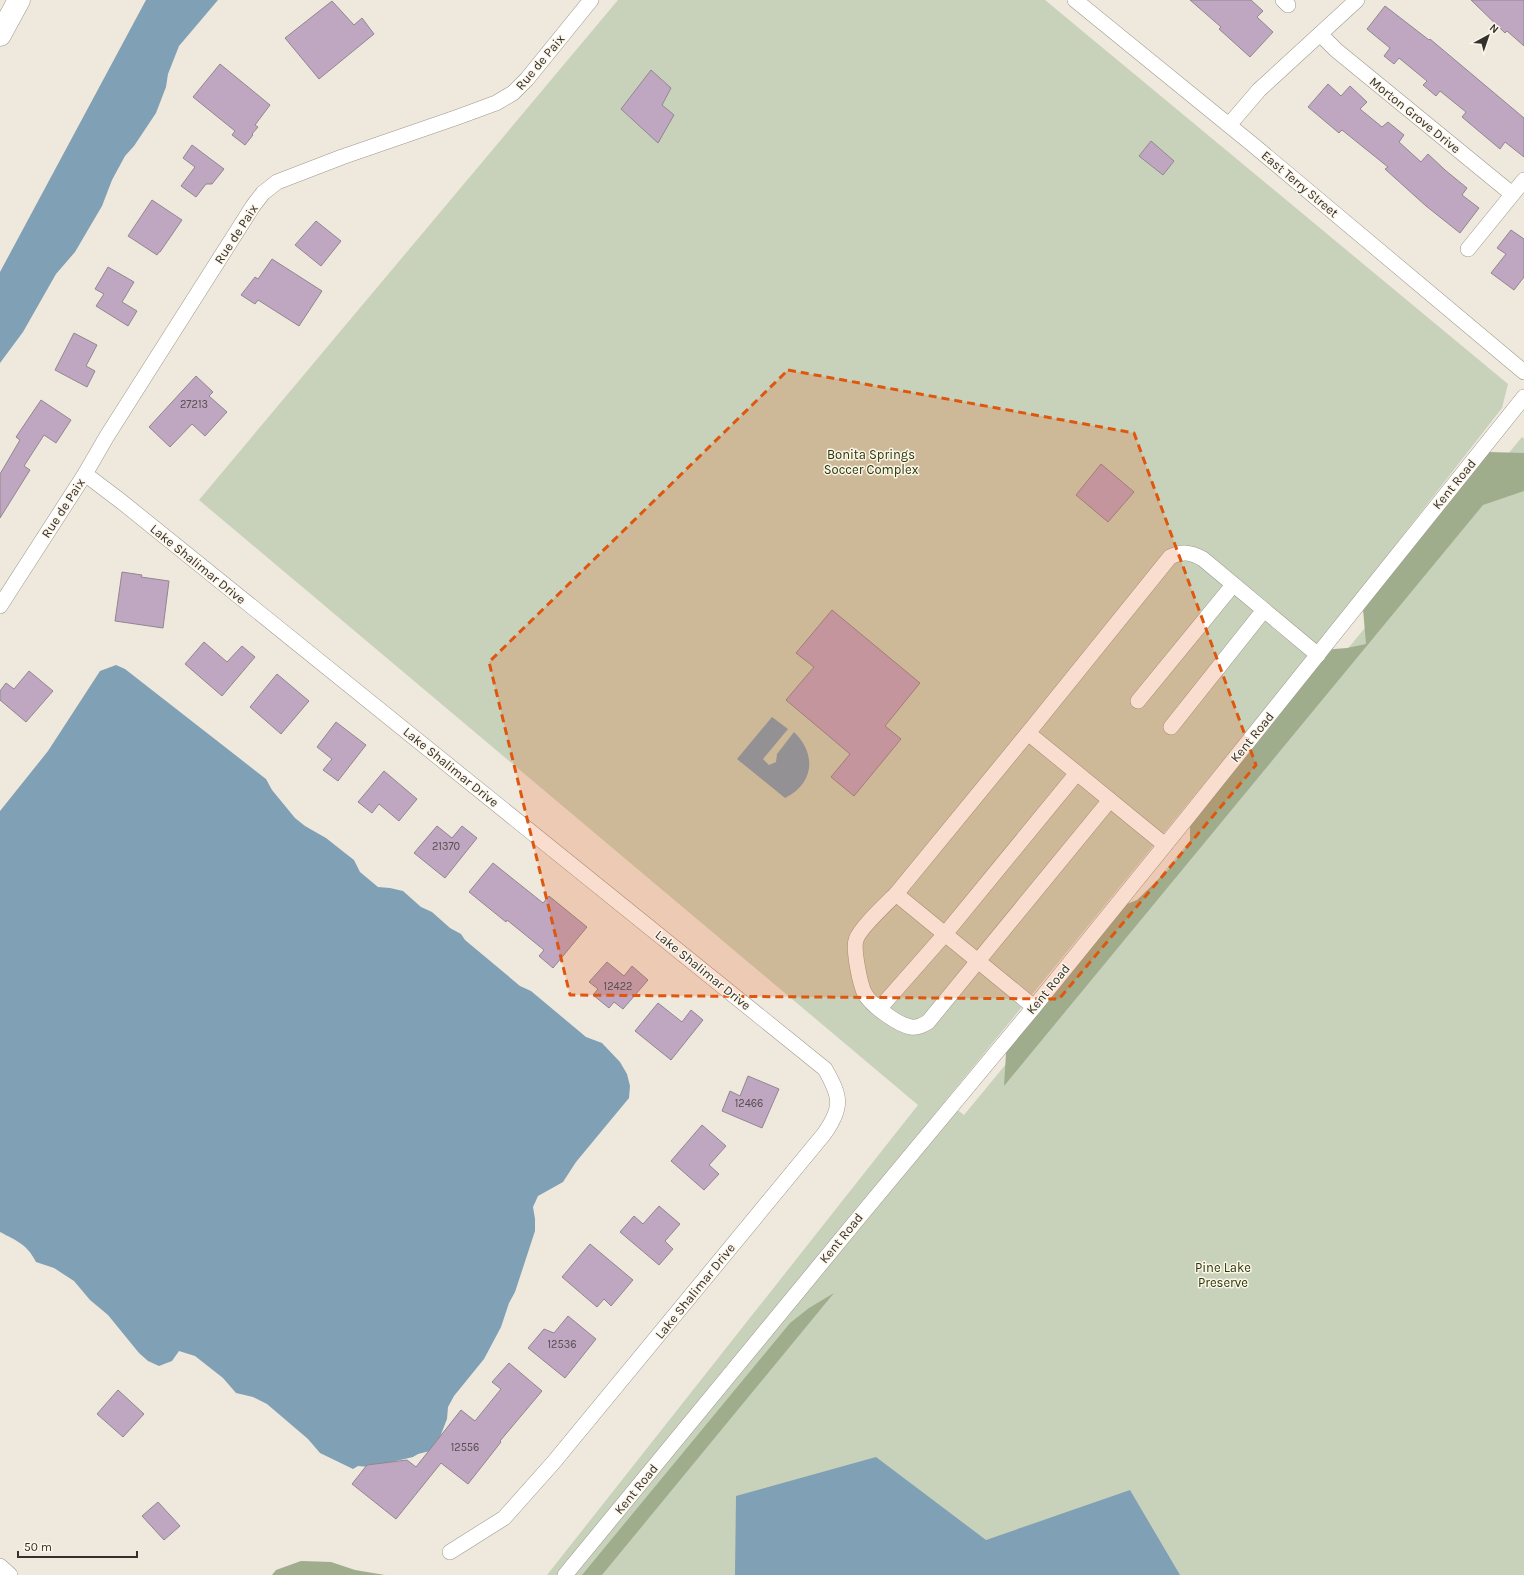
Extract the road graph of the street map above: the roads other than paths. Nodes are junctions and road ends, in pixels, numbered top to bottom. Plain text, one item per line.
1 (19, 0) edge
2 (591, 0) edge
3 (1075, 0) edge
4 (1358, 0) edge
5 (1320, 34) junction
6 (0, 35) edge
7 (1229, 125) junction
8 (1524, 180) edge
9 (1512, 194) junction
10 (1468, 250) dead end
11 (1524, 372) edge
12 (1524, 397) edge
13 (85, 474) junction
14 (1233, 585) junction
15 (0, 606) edge
16 (1264, 610) junction
17 (1318, 655) junction
18 (1138, 701) dead end
19 (1171, 727) dead end
20 (1028, 732) junction
21 (1077, 773) junction
22 (1110, 800) junction
23 (1165, 845) junction
24 (896, 894) junction
25 (945, 934) junction
26 (978, 961) junction
27 (1034, 1007) junction
28 (879, 1009) junction
29 (450, 1552) dead end
30 (0, 1566) edge
31 (10, 1575) edge
32 (566, 1575) edge

1 - 6 highway
2 - 13 street, Rue de Paix
3 - 7 street, East Terry Street
4 - 5 street
5 - 7 street
5 - 9 street, Morton Grove Drive
7 - 11 street, East Terry Street
8 - 9 street
9 - 10 street
12 - 17 street, Kent Road
13 - 15 street, Rue de Paix
13 - 29 street, Lake Shalimar Drive
14 - 16 street
14 - 18 street
14 - 20 street
16 - 17 street
16 - 19 street
17 - 23 street, Kent Road
20 - 21 street
20 - 24 street
21 - 22 street
21 - 25 street
22 - 23 street
22 - 26 street
23 - 27 street, Kent Road
24 - 25 street
24 - 28 street
25 - 26 street
25 - 28 street
26 - 27 street
26 - 28 street
27 - 32 street, Kent Road
30 - 31 street

